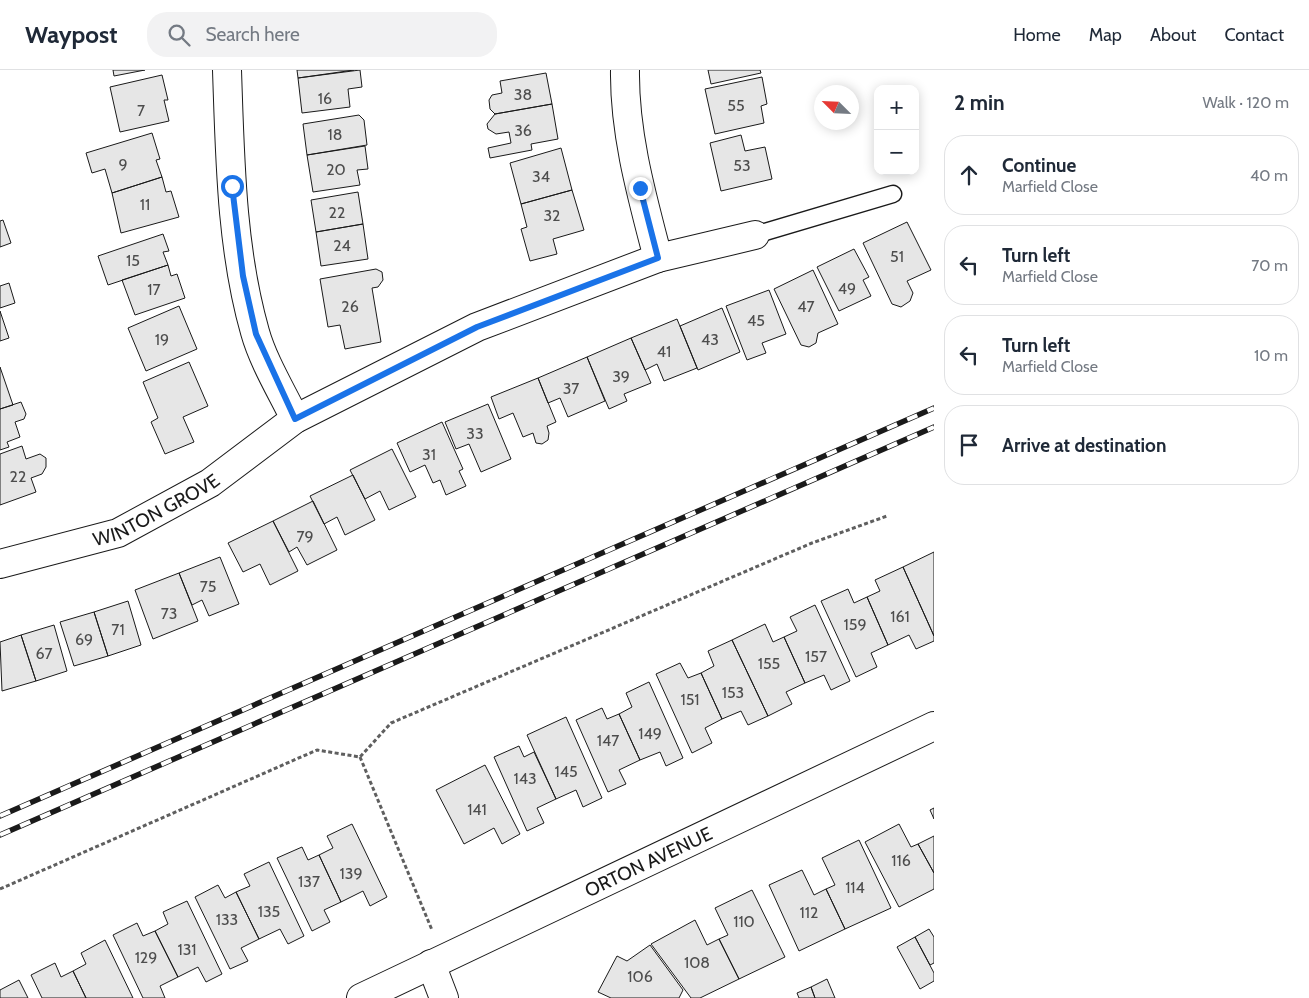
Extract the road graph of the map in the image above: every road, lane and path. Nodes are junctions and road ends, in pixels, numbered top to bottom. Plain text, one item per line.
1 (227, 70) edge
2 (625, 70) edge
3 (893, 194) dead end
4 (755, 235) joint
5 (658, 258) junction
6 (295, 419) junction
7 (886, 516) dead end
8 (0, 564) edge
9 (934, 726) edge
10 (360, 757) junction
11 (0, 888) edge
12 (437, 961) junction
13 (361, 998) edge
14 (444, 998) edge

1 - 6 street
2 - 5 street
3 - 4 lane
4 - 5 street, WINTON GROVE
5 - 6 street, WINTON GROVE
6 - 8 street, WINTON GROVE
7 - 10 path
9 - 12 street, ORTON AVENUE
10 - 11 path
10 - 12 path
12 - 13 street, ORTON AVENUE
12 - 14 street

